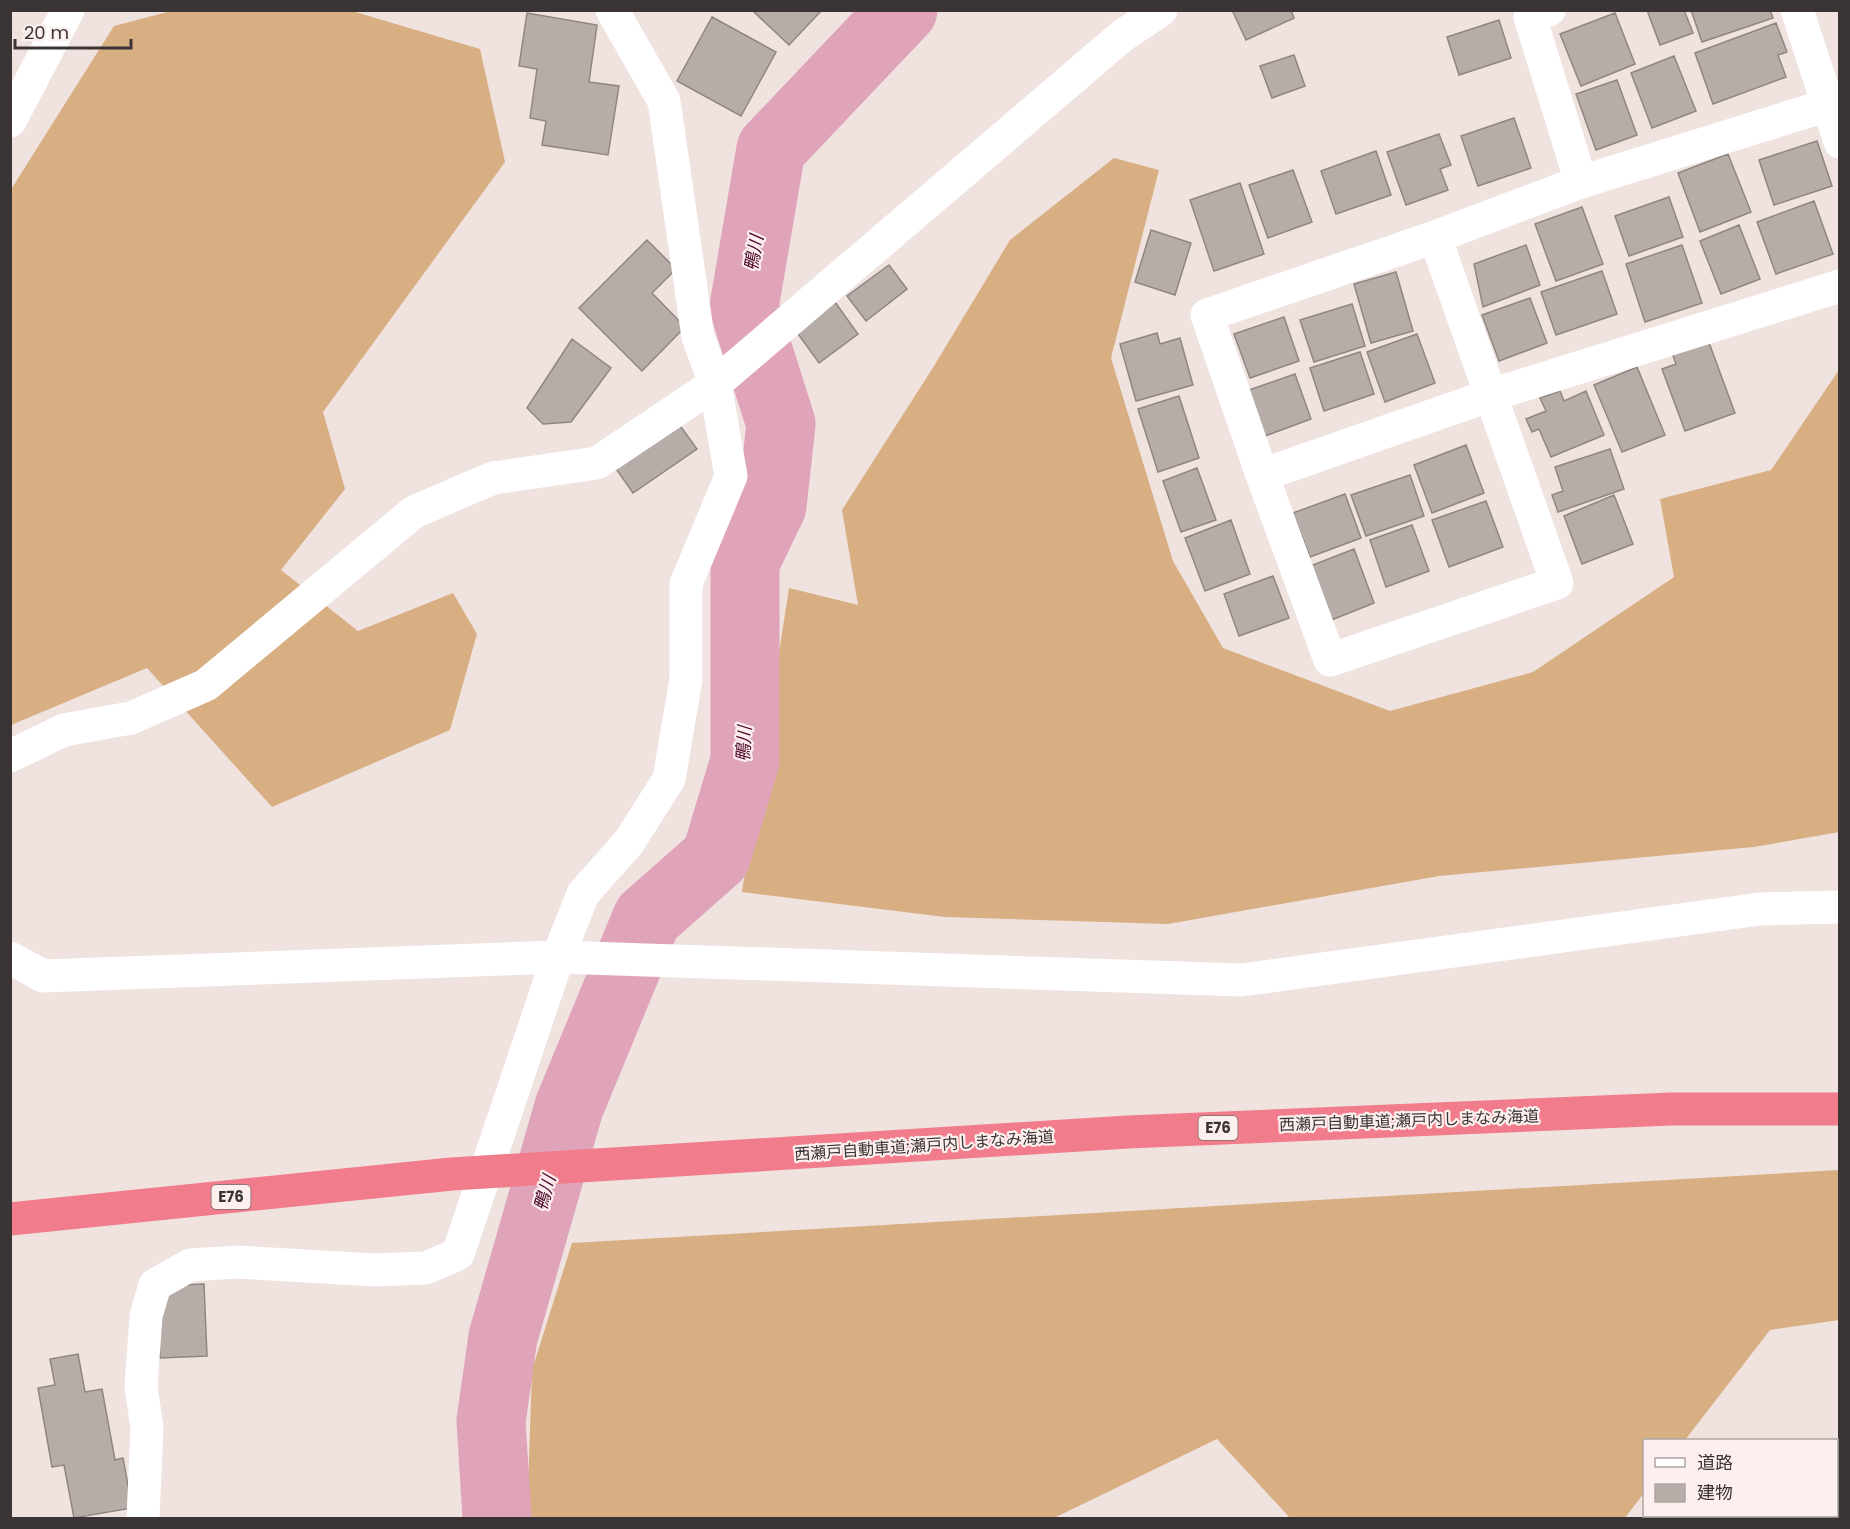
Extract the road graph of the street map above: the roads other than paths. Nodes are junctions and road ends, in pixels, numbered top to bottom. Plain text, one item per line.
1 (68, 10) edge
2 (612, 10) edge
3 (1161, 10) edge
4 (1549, 10) edge
5 (1797, 10) edge
6 (1828, 105) junction
7 (10, 121) edge
8 (1839, 142) edge
9 (1581, 182) junction
10 (1435, 237) junction
11 (1839, 286) edge
12 (715, 384) junction
13 (1491, 395) junction
14 (1262, 476) junction
15 (10, 756) edge
16 (1839, 907) edge
17 (558, 957) junction
18 (10, 958) edge
19 (1839, 1108) edge
20 (10, 1219) edge
21 (142, 1518) edge

1 - 7 street
2 - 12 street
3 - 12 street
4 - 9 street
5 - 6 street
6 - 8 street
6 - 9 street
9 - 10 street
10 - 13 street
10 - 14 street
11 - 13 street
12 - 15 street
12 - 17 street
13 - 14 street
13 - 14 street
16 - 17 street
17 - 18 street
17 - 21 street
19 - 20 highway, 西瀬戸自動車道;瀬戸内しまなみ海道 / E76

